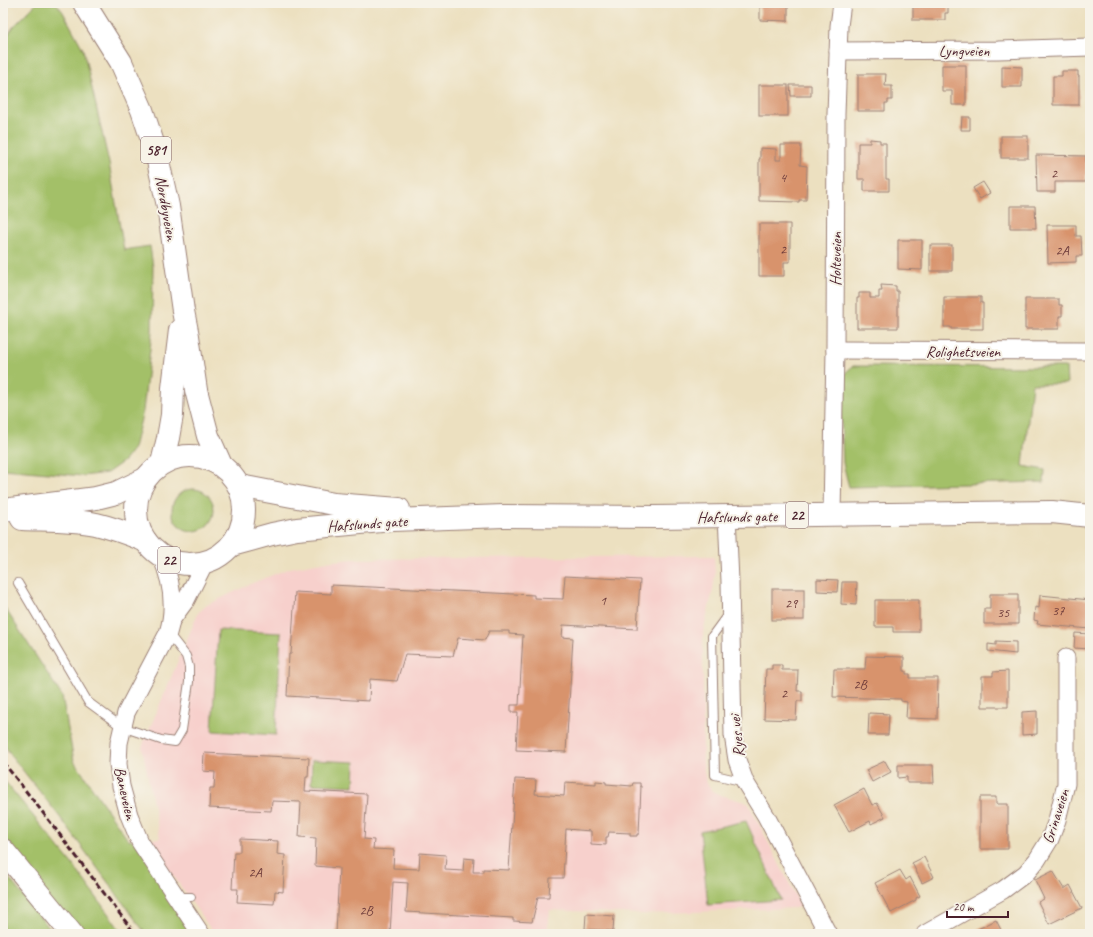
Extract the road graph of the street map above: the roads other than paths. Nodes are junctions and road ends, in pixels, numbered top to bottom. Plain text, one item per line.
1 (84, 3) edge
2 (842, 3) edge
3 (1090, 47) edge
4 (838, 51) junction
5 (183, 311) junction
6 (836, 350) junction
7 (1090, 351) edge
8 (162, 463) junction
9 (221, 465) junction
10 (145, 479) junction
11 (240, 486) junction
12 (3, 510) edge
13 (832, 514) junction
14 (504, 516) junction
15 (727, 516) junction
16 (1090, 516) edge
17 (3, 519) edge
18 (146, 540) junction
19 (232, 545) junction
20 (161, 556) junction
21 (205, 562) junction
22 (18, 583) dead end
23 (730, 610) junction
24 (170, 626) junction
25 (1066, 658) dead end
26 (122, 727) junction
27 (745, 782) junction
28 (3, 850) edge
29 (72, 934) edge
30 (202, 934) edge
31 (828, 934) edge
32 (925, 934) edge

1 - 5 main road, Nordbyveien / 581
2 - 4 street, Holteveien
3 - 4 street, Lyngveien
4 - 6 street, Holteveien
5 - 8 main road, Nordbyveien / 581
5 - 9 main road, Nordbyveien / 581
6 - 7 street, Rolighetsveien
6 - 13 street, Holteveien
8 - 9 main road, 22
8 - 10 main road, 22
9 - 11 main road, 22
10 - 12 main road, 22
10 - 18 main road, 22
11 - 14 main road, Hafslunds gate / 22
11 - 19 main road, 22
13 - 15 main road, Hafslunds gate / 22
13 - 16 main road, Hafslunds gate / 22
14 - 15 main road, Hafslunds gate / 22
14 - 19 main road, Hafslunds gate / 22
15 - 23 street, Ryes vei
17 - 18 main road, 22
18 - 20 main road, 22
19 - 21 main road, 22
20 - 21 main road, 22
20 - 24 street
21 - 24 street, Baneveien
22 - 26 lane
23 - 27 street, Ryes vei
23 - 27 lane
24 - 26 street, Baneveien
24 - 26 lane
25 - 32 street, Grinaveien
26 - 30 street, Baneveien
27 - 31 street, Ryes vei
28 - 29 main road

